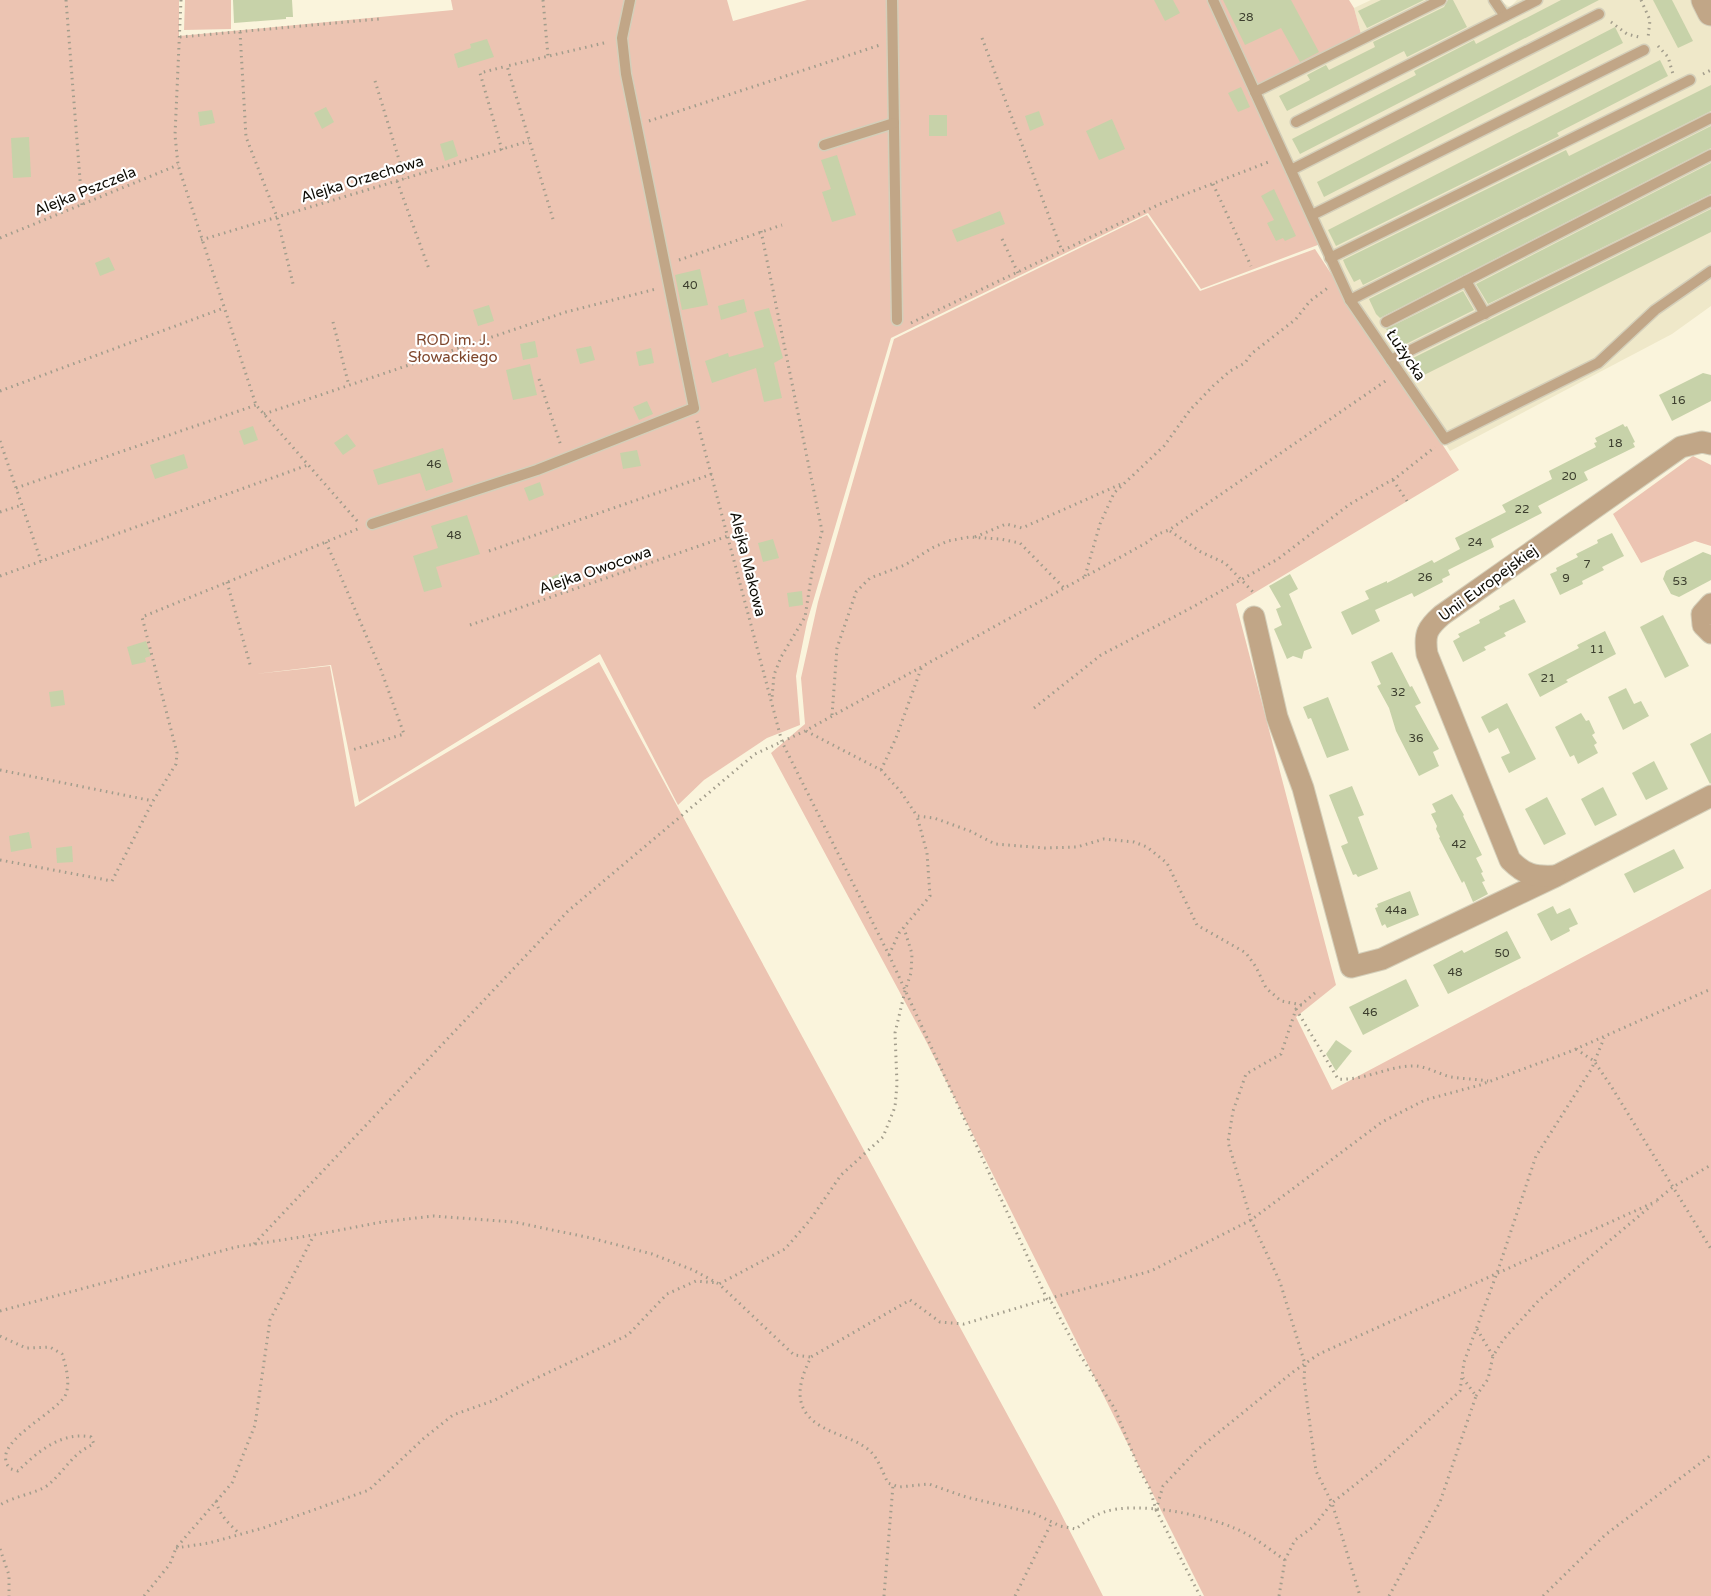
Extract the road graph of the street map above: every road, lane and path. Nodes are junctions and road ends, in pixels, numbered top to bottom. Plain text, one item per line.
1 (66, 0) edge
2 (181, 0) edge
3 (543, 0) edge
4 (630, 0) edge
5 (891, 0) edge
6 (1213, 0) edge
7 (1441, 0) edge
8 (1494, 0) edge
9 (1537, 0) edge
10 (1641, 0) edge
11 (1705, 0) edge
12 (1711, 12) edge
13 (1505, 16) junction
14 (1603, 16) joint
15 (379, 19) dead end
16 (240, 32) junction
17 (180, 37) junction
18 (622, 38) junction
19 (982, 38) dead end
20 (893, 41) junction
21 (1647, 44) junction
22 (1663, 51) dead end
23 (548, 56) junction
24 (507, 66) junction
25 (1690, 80) joint
26 (375, 81) dead end
27 (1255, 92) junction
28 (1711, 118) edge
29 (1296, 122) dead end
30 (894, 123) junction
31 (636, 126) junction
32 (529, 141) junction
33 (825, 146) dead end
34 (502, 150) junction
35 (1284, 155) junction
36 (1711, 155) edge
37 (178, 165) junction
38 (1291, 170) junction
39 (405, 179) junction
40 (397, 181) junction
41 (1213, 184) junction
42 (1711, 201) edge
43 (82, 205) junction
44 (1312, 215) junction
45 (277, 217) junction
46 (553, 219) dead end
47 (782, 225) dead end
48 (761, 231) junction
49 (0, 238) edge
50 (1002, 239) dead end
51 (201, 240) junction
52 (1062, 251) junction
53 (1330, 258) junction
54 (671, 262) dead end
55 (1251, 266) dead end
56 (429, 269) dead end
57 (1711, 271) edge
58 (1017, 273) junction
59 (1466, 281) junction
60 (1342, 283) junction
61 (669, 287) junction
62 (294, 288) dead end
63 (1350, 300) junction
64 (224, 308) junction
65 (1485, 314) junction
66 (897, 320) joint
67 (333, 322) dead end
68 (1386, 322) dead end
69 (1391, 360) junction
70 (1399, 371) junction
71 (539, 379) dead end
72 (349, 386) junction
73 (0, 391) edge
74 (256, 405) junction
75 (694, 408) junction
76 (264, 414) junction
77 (1445, 439) junction
78 (0, 441) edge
79 (1711, 444) edge
80 (565, 459) junction
81 (308, 465) junction
82 (712, 474) junction
83 (1393, 480) junction
84 (1123, 483) junction
85 (16, 488) junction
86 (1407, 501) dead end
87 (22, 505) junction
88 (0, 512) edge
89 (372, 524) dead end
90 (1169, 530) junction
91 (728, 536) junction
92 (974, 538) junction
93 (326, 542) junction
94 (489, 551) dead end
95 (41, 561) junction
96 (0, 576) edge
97 (1085, 576) junction
98 (1242, 579) junction
99 (227, 582) junction
100 (1064, 588) junction
101 (1254, 593) dead end
102 (1711, 604) edge
103 (1254, 617) dead end
104 (470, 625) dead end
105 (1711, 633) edge
106 (922, 666) junction
107 (251, 668) dead end
108 (771, 700) junction
109 (1034, 708) dead end
110 (832, 715) junction
111 (805, 730) junction
112 (782, 742) junction
113 (352, 750) dead end
114 (0, 770) edge
115 (881, 770) junction
116 (1711, 796) edge
117 (153, 801) junction
118 (917, 816) junction
119 (0, 860) edge
120 (1556, 876) junction
121 (904, 928) junction
122 (889, 955) junction
123 (1711, 990) edge
124 (905, 991) junction
125 (1315, 993) dead end
126 (1302, 1005) junction
127 (1296, 1010) junction
128 (1605, 1036) junction
129 (1576, 1049) junction
130 (1594, 1062) junction
131 (1490, 1081) junction
132 (1711, 1165) edge
133 (1673, 1187) junction
134 (1657, 1201) junction
135 (1251, 1220) junction
136 (314, 1235) junction
137 (254, 1244) junction
138 (1711, 1249) edge
139 (1497, 1273) junction
140 (719, 1284) junction
141 (1047, 1299) junction
142 (0, 1311) edge
143 (1476, 1328) junction
144 (0, 1336) edge
145 (1493, 1356) junction
146 (811, 1357) junction
147 (1305, 1364) junction
148 (1462, 1376) junction
149 (1476, 1396) junction
150 (1711, 1455) edge
151 (893, 1485) junction
152 (216, 1501) junction
153 (1332, 1503) junction
154 (0, 1504) edge
155 (1156, 1510) junction
156 (1052, 1522) junction
157 (240, 1534) junction
158 (176, 1548) junction
159 (0, 1549) edge
160 (1285, 1560) junction
161 (9, 1596) edge
162 (144, 1596) edge
163 (884, 1596) edge
164 (1015, 1596) edge
165 (1200, 1596) edge
166 (1279, 1596) edge
167 (1360, 1596) edge
168 (1389, 1596) edge
169 (1543, 1596) edge

1 - 43 path
2 - 17 path
3 - 23 path
4 - 18 lane
5 - 20 lane
6 - 27 lane, Łużycka
7 - 27 lane
8 - 13 lane
9 - 13 lane
10 - 21 path
11 - 12 street
13 - 29 lane
14 - 21 path
14 - 38 lane
15 - 16 path
16 - 17 path
16 - 45 path
17 - 37 path
18 - 23 path
18 - 31 lane
19 - 52 path
20 - 30 lane
20 - 31 path
21 - 44 lane
22 - 25 path
23 - 24 path
24 - 32 path
24 - 34 path
25 - 53 lane
26 - 39 path
27 - 35 lane, Łużycka
28 - 63 lane
30 - 33 lane
30 - 66 lane
31 - 61 lane
32 - 34 path, Alejka Orzechowa
32 - 46 path
34 - 39 path, Alejka Orzechowa
35 - 38 lane, Łużycka
35 - 41 path
36 - 59 lane
37 - 43 path, Alejka Pszczela
37 - 51 path
38 - 44 lane, Łużycka
39 - 40 path, Alejka Orzechowa
40 - 45 path, Alejka Orzechowa
40 - 56 path
41 - 52 path
41 - 55 path
42 - 65 lane
43 - 49 path, Alejka Pszczela
44 - 53 lane, Łużycka
45 - 51 path, Alejka Orzechowa
45 - 62 path
47 - 48 path
48 - 54 path
48 - 108 path
50 - 58 path
51 - 64 path
52 - 58 path
53 - 60 lane, Łużycka
57 - 77 lane
58 - 66 path
59 - 65 lane
59 - 68 lane
60 - 63 lane, Łużycka
60 - 84 path
61 - 72 path
61 - 75 lane
63 - 69 lane, Łużycka
64 - 73 path
64 - 74 path
65 - 69 lane
67 - 72 path
69 - 70 lane, Łużycka
70 - 77 lane, Łużycka
70 - 90 path
71 - 80 path
72 - 76 path
74 - 76 path
74 - 85 path
75 - 80 lane
75 - 82 path, Alejka Makowa
76 - 81 path
77 - 83 path
78 - 85 path
79 - 120 street, Unii Europejskiej
80 - 89 lane
81 - 93 path
81 - 95 path
82 - 91 path, Alejka Makowa
82 - 94 path
83 - 86 path
83 - 98 path
84 - 92 path
84 - 97 path
85 - 87 path
87 - 88 path
87 - 95 path
90 - 97 path
90 - 98 path
91 - 104 path, Alejka Owocowa
91 - 108 path, Alejka Makowa
92 - 100 path
92 - 110 path
93 - 99 path
93 - 113 path
95 - 96 path
97 - 100 path
98 - 101 path
98 - 109 path
99 - 107 path
99 - 117 path
100 - 106 path
102 - 105 street
103 - 120 street
106 - 110 path
106 - 115 path
108 - 112 path, Alejka Makowa
110 - 111 path
111 - 112 path
111 - 115 path
112 - 122 path, Alejka Makowa
112 - 137 path
114 - 117 path
115 - 118 path
116 - 120 street
117 - 119 path
118 - 121 path
118 - 126 path
121 - 122 path
121 - 124 path
122 - 124 path, Alejka Makowa
123 - 128 path
124 - 140 path
124 - 141 path, Alejka Makowa
125 - 126 path
126 - 127 path
127 - 131 path
127 - 135 path
128 - 129 path
128 - 130 path
129 - 130 path
129 - 131 path
130 - 133 path
130 - 139 path
131 - 135 path
132 - 133 path
133 - 134 path
133 - 138 path
134 - 139 path
134 - 145 path
135 - 141 path
135 - 147 path
136 - 137 path
136 - 140 path
136 - 152 path
137 - 142 path
139 - 143 path
139 - 147 path
140 - 146 path
140 - 157 path
141 - 146 path
141 - 155 path, Alejka Makowa
143 - 145 path
143 - 148 path
144 - 154 path
145 - 149 path
146 - 151 path
147 - 153 path
147 - 155 path
148 - 149 path
148 - 153 path
149 - 168 path
150 - 169 path
151 - 156 path
151 - 163 path
152 - 157 path
152 - 158 path
153 - 160 path
153 - 167 path
155 - 156 path
155 - 160 path
155 - 165 path, Alejka Makowa
156 - 164 path
157 - 158 path
158 - 162 path
159 - 161 path
160 - 166 path

